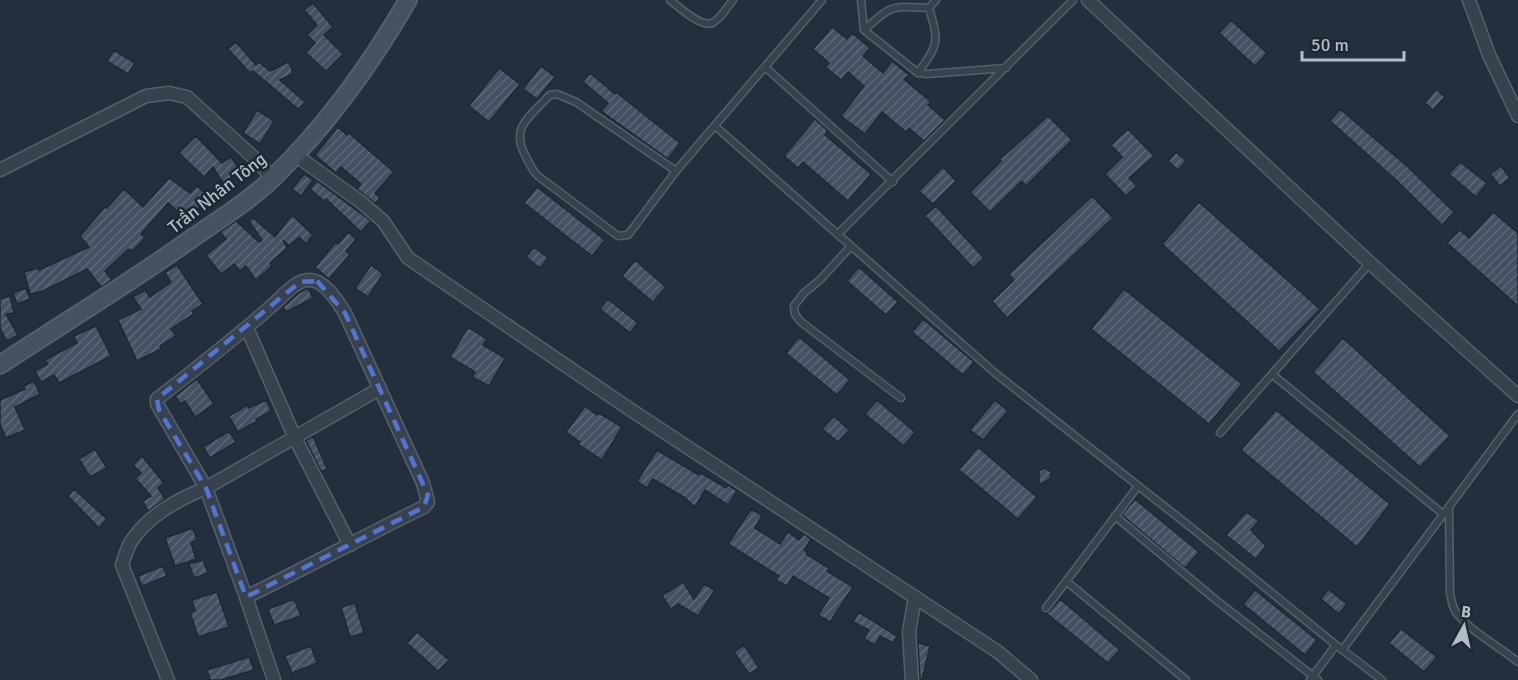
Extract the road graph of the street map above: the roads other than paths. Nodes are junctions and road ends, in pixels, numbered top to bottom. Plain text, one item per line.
1 (408, 0) edge
2 (670, 0) edge
3 (732, 0) edge
4 (822, 0) edge
5 (861, 0) edge
6 (936, 0) edge
7 (1073, 0) edge
8 (1088, 0) edge
9 (1469, 0) edge
10 (929, 8) junction
11 (864, 30) junction
12 (765, 67) junction
13 (1007, 68) junction
14 (918, 72) junction
15 (1518, 116) edge
16 (715, 126) junction
17 (294, 154) junction
18 (0, 170) edge
19 (676, 171) junction
20 (273, 178) junction
21 (893, 182) junction
22 (838, 234) junction
23 (851, 246) junction
24 (1370, 263) junction
25 (247, 328) junction
26 (0, 365) edge
27 (1273, 375) junction
28 (379, 389) junction
29 (1518, 396) edge
30 (901, 398) dead end
31 (1518, 414) edge
32 (1220, 433) dead end
33 (295, 438) junction
34 (1138, 486) junction
35 (206, 488) junction
36 (1449, 506) junction
37 (1443, 514) junction
38 (1116, 516) junction
39 (350, 545) junction
40 (1066, 581) junction
41 (246, 597) junction
42 (915, 597) junction
43 (1046, 608) dead end
44 (1336, 645) junction
45 (1343, 649) junction
46 (1518, 662) edge
47 (1314, 679) edge
48 (168, 680) edge
49 (274, 680) edge
50 (912, 680) edge
51 (1031, 680) edge
52 (1186, 680) edge
53 (1382, 680) edge

1 - 17 street, Trần Nhân Tông
2 - 3 lane
4 - 12 lane
5 - 11 lane
6 - 10 lane
7 - 13 lane
8 - 24 street
9 - 15 street
10 - 11 lane
10 - 14 lane
11 - 14 lane
12 - 16 lane
12 - 21 lane
13 - 14 lane
13 - 21 lane
16 - 19 lane
16 - 22 lane
17 - 20 street, Trần Nhân Tông
17 - 42 street
18 - 20 street
19 - 19 lane
20 - 26 street, Trần Nhân Tông
21 - 22 lane
22 - 23 lane
23 - 30 lane
23 - 34 lane
24 - 27 lane
24 - 29 street
25 - 28 street
25 - 33 street
25 - 35 street
27 - 32 lane
27 - 37 lane
28 - 33 street
28 - 39 street
31 - 36 lane
33 - 35 street
33 - 39 street
34 - 38 lane
34 - 44 lane
35 - 41 street
35 - 48 street
36 - 37 lane
36 - 46 lane
37 - 45 lane
38 - 40 lane
38 - 47 lane
39 - 41 street
40 - 43 lane
40 - 52 lane
41 - 49 street
42 - 50 street
42 - 51 street
44 - 45 lane
44 - 47 lane
45 - 53 lane

